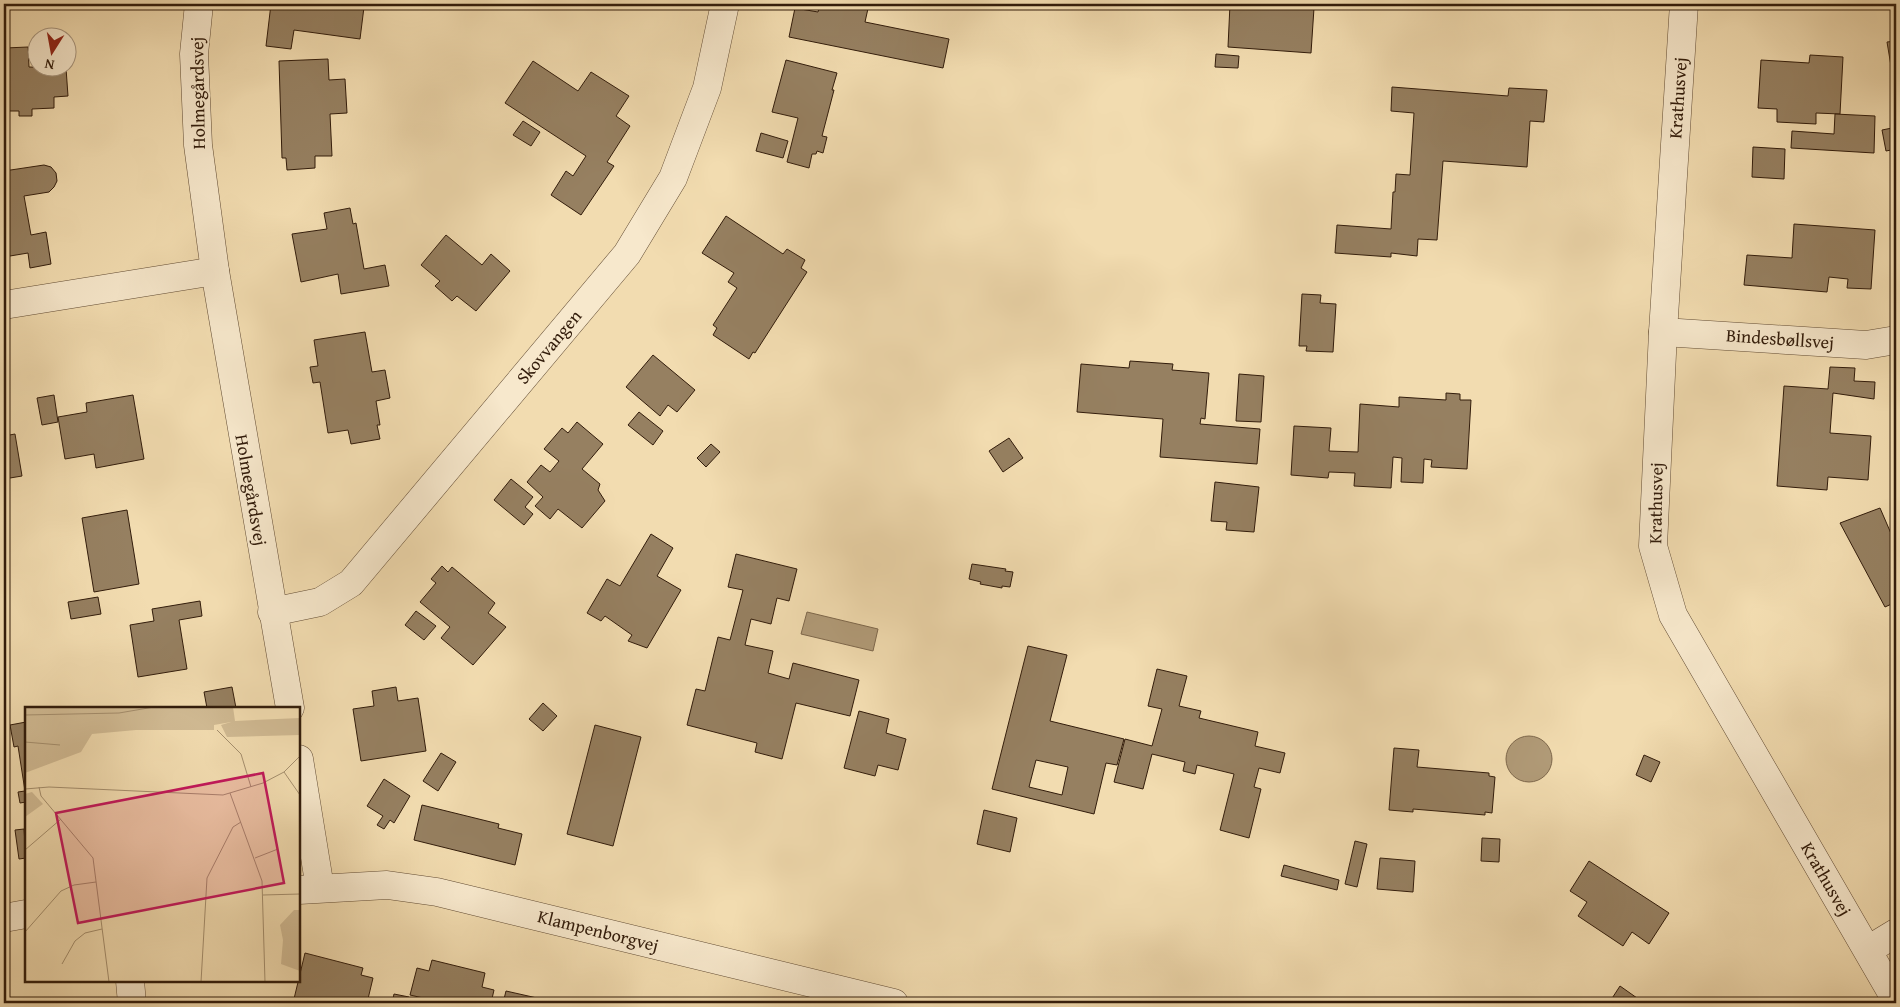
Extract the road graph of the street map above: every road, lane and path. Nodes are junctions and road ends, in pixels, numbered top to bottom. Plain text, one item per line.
1 (199, 4) edge
2 (725, 4) edge
3 (1684, 4) edge
4 (215, 271) junction
5 (4, 305) edge
6 (1663, 332) junction
7 (1896, 340) edge
8 (272, 612) junction
9 (290, 707) edge
10 (300, 771) edge
11 (310, 889) edge
12 (25, 914) edge
13 (4, 918) edge
14 (1896, 933) edge
15 (1868, 950) junction
16 (130, 982) edge
17 (1896, 1000) edge
18 (132, 1003) edge
19 (894, 1003) edge

1 - 4 street, Holmegårdsvej
2 - 8 street, Skovvangen
3 - 6 street, Krathusvej
4 - 5 street
4 - 8 street, Holmegårdsvej
6 - 7 street, Bindesbøllsvej
6 - 15 street, Krathusvej
8 - 9 street, Holmegårdsvej
10 - 11 street
11 - 19 street, Klampenborgvej
12 - 13 street
14 - 15 street
15 - 17 street, Krathusvej
16 - 18 street

